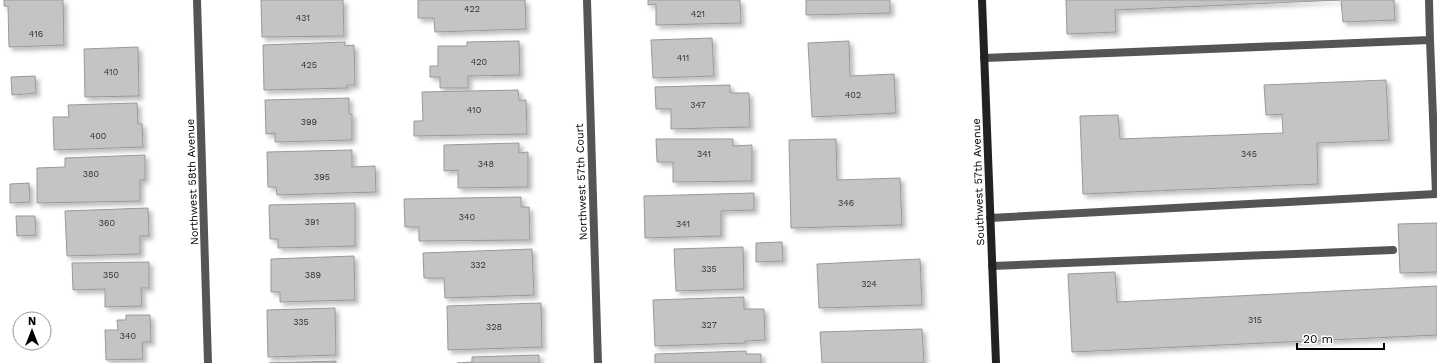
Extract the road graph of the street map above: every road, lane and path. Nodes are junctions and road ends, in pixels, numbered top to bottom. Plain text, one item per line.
1 (197, 0) edge
2 (587, 0) edge
3 (982, 0) edge
4 (1429, 0) edge
5 (1430, 40) junction
6 (984, 58) junction
7 (990, 218) junction
8 (1393, 250) dead end
9 (992, 266) junction
10 (208, 363) edge
11 (598, 363) edge
12 (996, 363) edge

1 - 10 street, Northwest 58th Avenue
2 - 11 street, Northwest 57th Court
3 - 6 main road, Southwest 57th Avenue
4 - 5 street
5 - 6 street
5 - 7 street
6 - 7 main road, Southwest 57th Avenue
7 - 9 main road, Southwest 57th Avenue
8 - 9 street
9 - 12 main road, Southwest 57th Avenue

